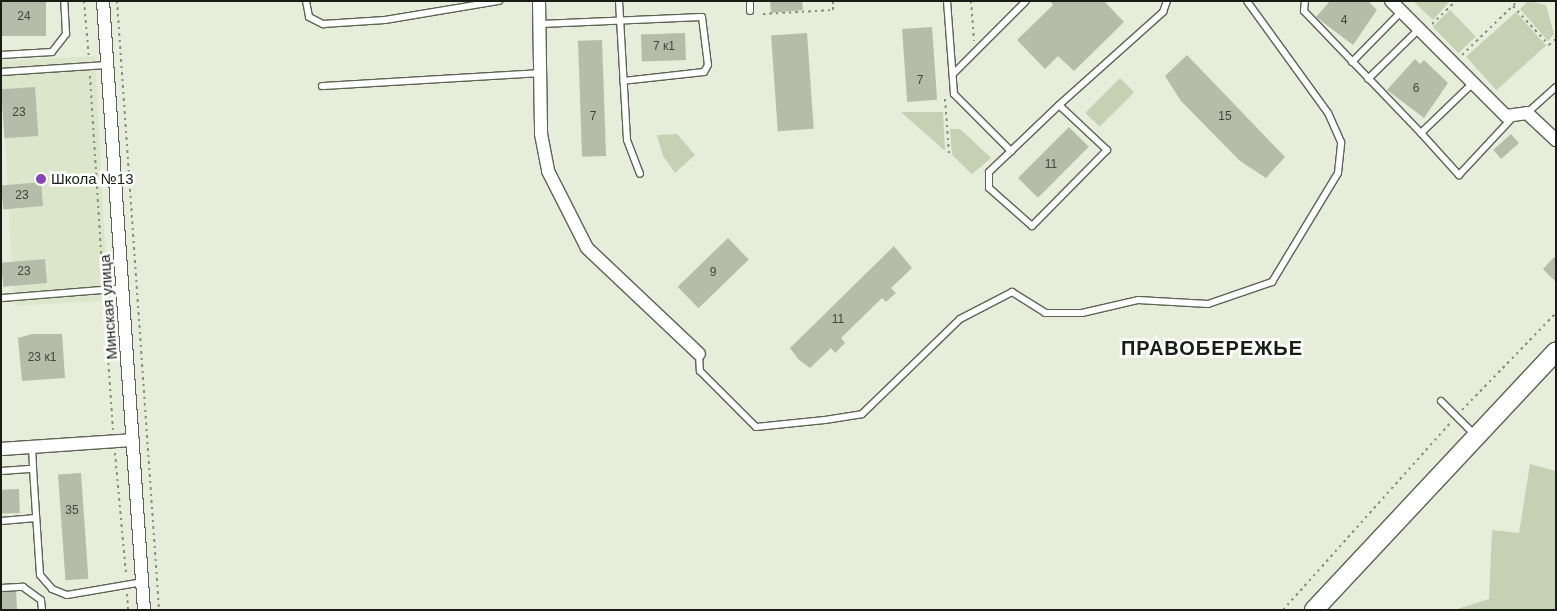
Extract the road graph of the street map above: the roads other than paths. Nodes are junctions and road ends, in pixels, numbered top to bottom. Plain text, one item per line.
1 (64, 1) edge
2 (103, 1) edge
3 (306, 1) edge
4 (500, 1) edge
5 (539, 1) edge
6 (619, 1) edge
7 (750, 1) edge
8 (947, 1) edge
9 (1026, 1) edge
10 (1167, 1) edge
11 (1248, 1) edge
12 (1306, 1) edge
13 (1391, 1) edge
14 (490, 2) edge
15 (750, 11) dead end
16 (1402, 11) junction
17 (619, 19) junction
18 (541, 24) junction
19 (1422, 31) junction
20 (1, 55) edge
21 (1352, 62) junction
22 (107, 65) junction
23 (1, 72) edge
24 (539, 73) junction
25 (953, 74) junction
26 (1368, 79) junction
27 (622, 81) junction
28 (1472, 84) junction
29 (322, 86) dead end
30 (1556, 87) edge
31 (1059, 105) junction
32 (1521, 114) junction
33 (1421, 133) junction
34 (1556, 140) edge
35 (1011, 151) junction
36 (640, 174) dead end
37 (124, 288) junction
38 (1, 298) edge
39 (1556, 351) edge
40 (699, 354) joint
41 (1441, 401) dead end
42 (1476, 436) junction
43 (133, 440) junction
44 (32, 447) junction
45 (1, 449) edge
46 (33, 469) junction
47 (1, 471) edge
48 (36, 518) junction
49 (1, 521) edge
50 (142, 582) junction
51 (1, 588) edge
52 (42, 610) edge
53 (144, 610) edge
54 (1314, 610) edge

1 - 20 lane
2 - 22 street, Минская улица
3 - 14 lane
4 - 14 lane
5 - 18 street
6 - 17 lane
7 - 15 lane
8 - 25 lane
9 - 25 lane
10 - 31 lane
11 - 40 lane
12 - 21 lane
13 - 16 street
16 - 19 street
16 - 21 lane
17 - 18 lane
17 - 27 lane
17 - 27 lane
18 - 24 street
19 - 26 lane
19 - 28 street
21 - 26 lane
22 - 23 lane
22 - 37 street, Минская улица
24 - 29 lane
24 - 40 street
25 - 35 lane
26 - 33 lane
27 - 36 lane
28 - 32 street
28 - 33 lane
30 - 32 lane
31 - 35 lane
31 - 35 lane
32 - 33 lane
32 - 34 street
37 - 38 lane
37 - 43 street, Минская улица
39 - 42 street
41 - 42 lane
42 - 54 street
43 - 44 street
43 - 50 street, Минская улица
44 - 45 street
44 - 46 lane
46 - 47 lane
46 - 48 lane
48 - 49 lane
48 - 50 lane
50 - 53 street, Минская улица
51 - 52 lane

